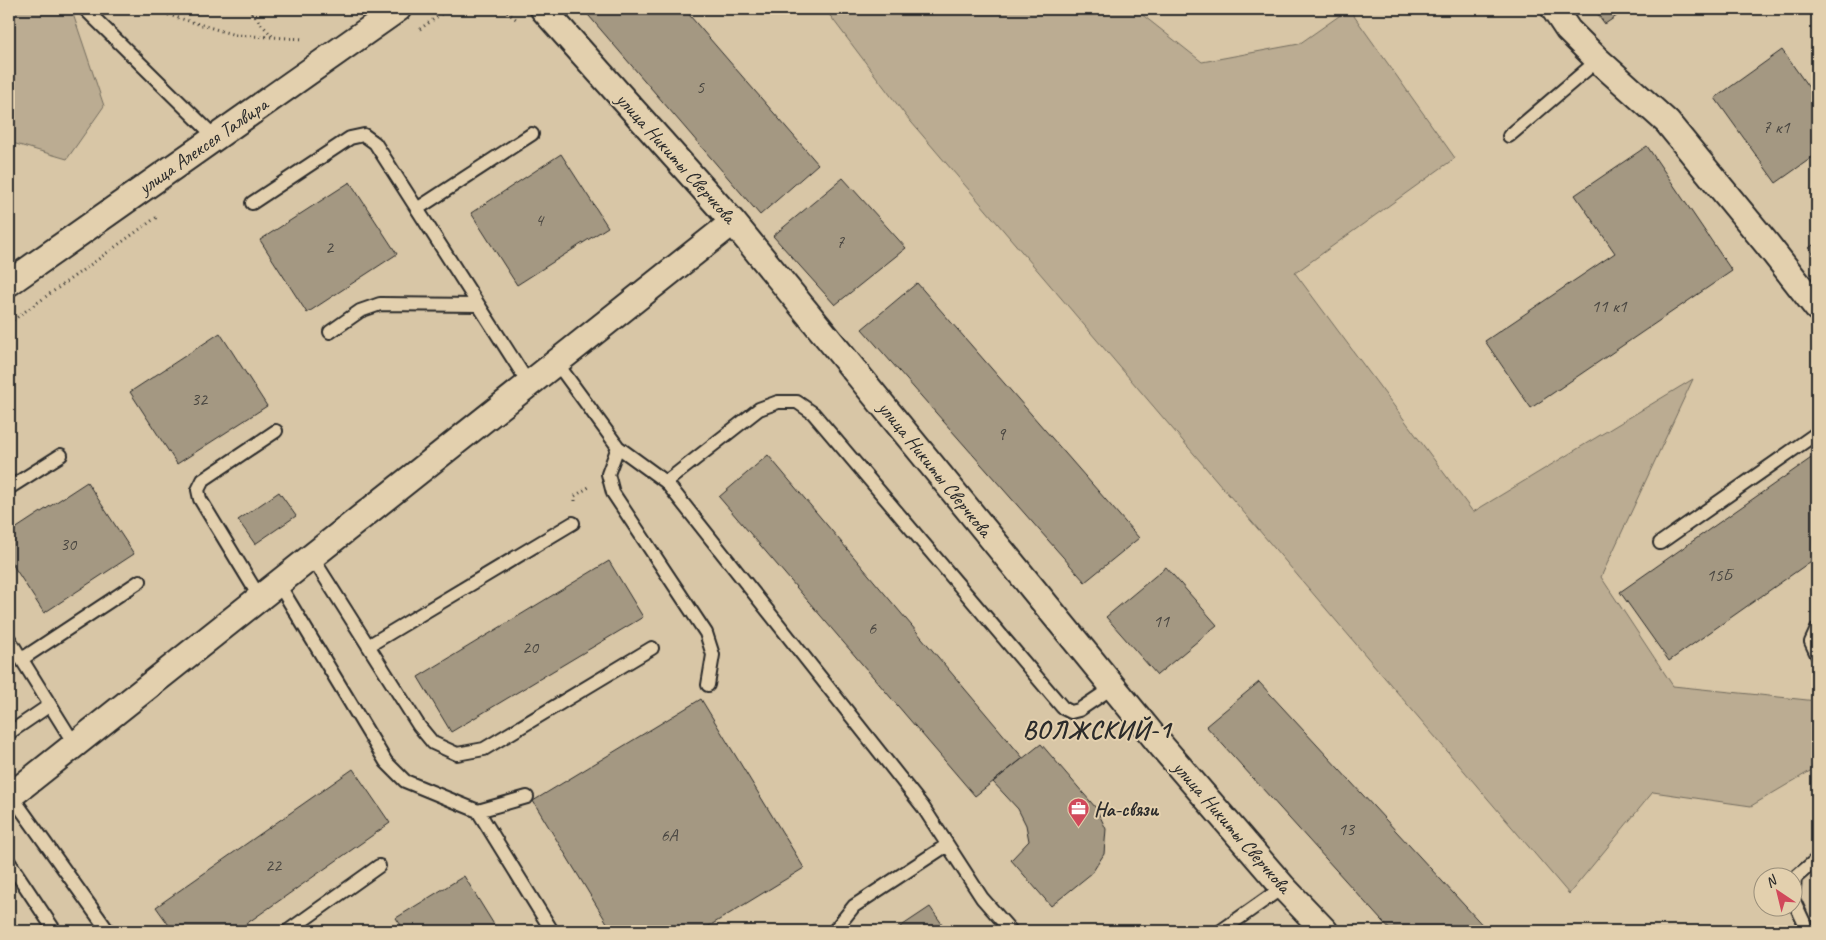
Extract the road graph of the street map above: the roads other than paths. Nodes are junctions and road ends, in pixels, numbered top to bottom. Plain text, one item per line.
1 (86, 9) edge
2 (398, 9) edge
3 (543, 9) edge
4 (1554, 9) edge
5 (1598, 60) junction
6 (532, 134) dead end
7 (1509, 136) dead end
8 (215, 137) junction
9 (252, 203) dead end
10 (417, 209) junction
11 (733, 222) junction
12 (9, 283) edge
13 (478, 305) junction
14 (1817, 308) edge
15 (330, 332) dead end
16 (556, 362) junction
17 (529, 384) junction
18 (276, 431) dead end
19 (1817, 433) edge
20 (618, 447) junction
21 (61, 454) dead end
22 (666, 482) junction
23 (9, 488) edge
24 (573, 523) dead end
25 (1660, 543) dead end
26 (312, 556) junction
27 (140, 581) dead end
28 (269, 591) junction
29 (1817, 629) edge
30 (9, 639) edge
31 (368, 646) junction
32 (652, 648) dead end
33 (1817, 655) edge
34 (22, 659) junction
35 (708, 685) dead end
36 (1113, 687) junction
37 (50, 705) junction
38 (9, 733) edge
39 (75, 745) junction
40 (10, 796) edge
41 (527, 797) dead end
42 (478, 811) junction
43 (947, 845) junction
44 (1817, 859) edge
45 (9, 862) edge
46 (380, 866) dead end
47 (1804, 870) edge
48 (1283, 887) junction
49 (1802, 918) edge
50 (54, 931) edge
51 (108, 931) edge
52 (288, 931) edge
53 (552, 931) edge
54 (834, 931) edge
55 (1012, 931) edge
56 (1221, 931) edge
57 (1325, 931) edge
58 (1808, 931) edge

1 - 8 lane
2 - 8 street, улица Алексея Талвира
3 - 11 street, улица Никиты Сверчкова
4 - 5 street
5 - 7 lane
5 - 14 street
6 - 10 lane
8 - 12 street, улица Алексея Талвира
9 - 10 lane
10 - 13 lane
11 - 16 street
11 - 36 street, улица Никиты Сверчкова
13 - 15 lane
13 - 17 lane
16 - 17 street
16 - 20 lane
17 - 26 street
18 - 28 lane
19 - 25 lane
20 - 22 lane
20 - 35 lane
21 - 23 lane
22 - 36 lane
22 - 43 lane
24 - 31 lane
26 - 28 street
26 - 31 lane
27 - 34 lane
28 - 39 street
28 - 42 lane
29 - 33 lane
30 - 34 lane
31 - 32 lane
34 - 37 lane
36 - 48 street, улица Никиты Сверчкова
37 - 38 lane
37 - 39 lane
39 - 40 street
40 - 51 lane
41 - 42 lane
42 - 53 lane
43 - 54 lane
43 - 55 lane
44 - 47 lane
45 - 50 lane
46 - 52 lane
48 - 56 lane
48 - 57 street, улица Никиты Сверчкова
49 - 58 lane

